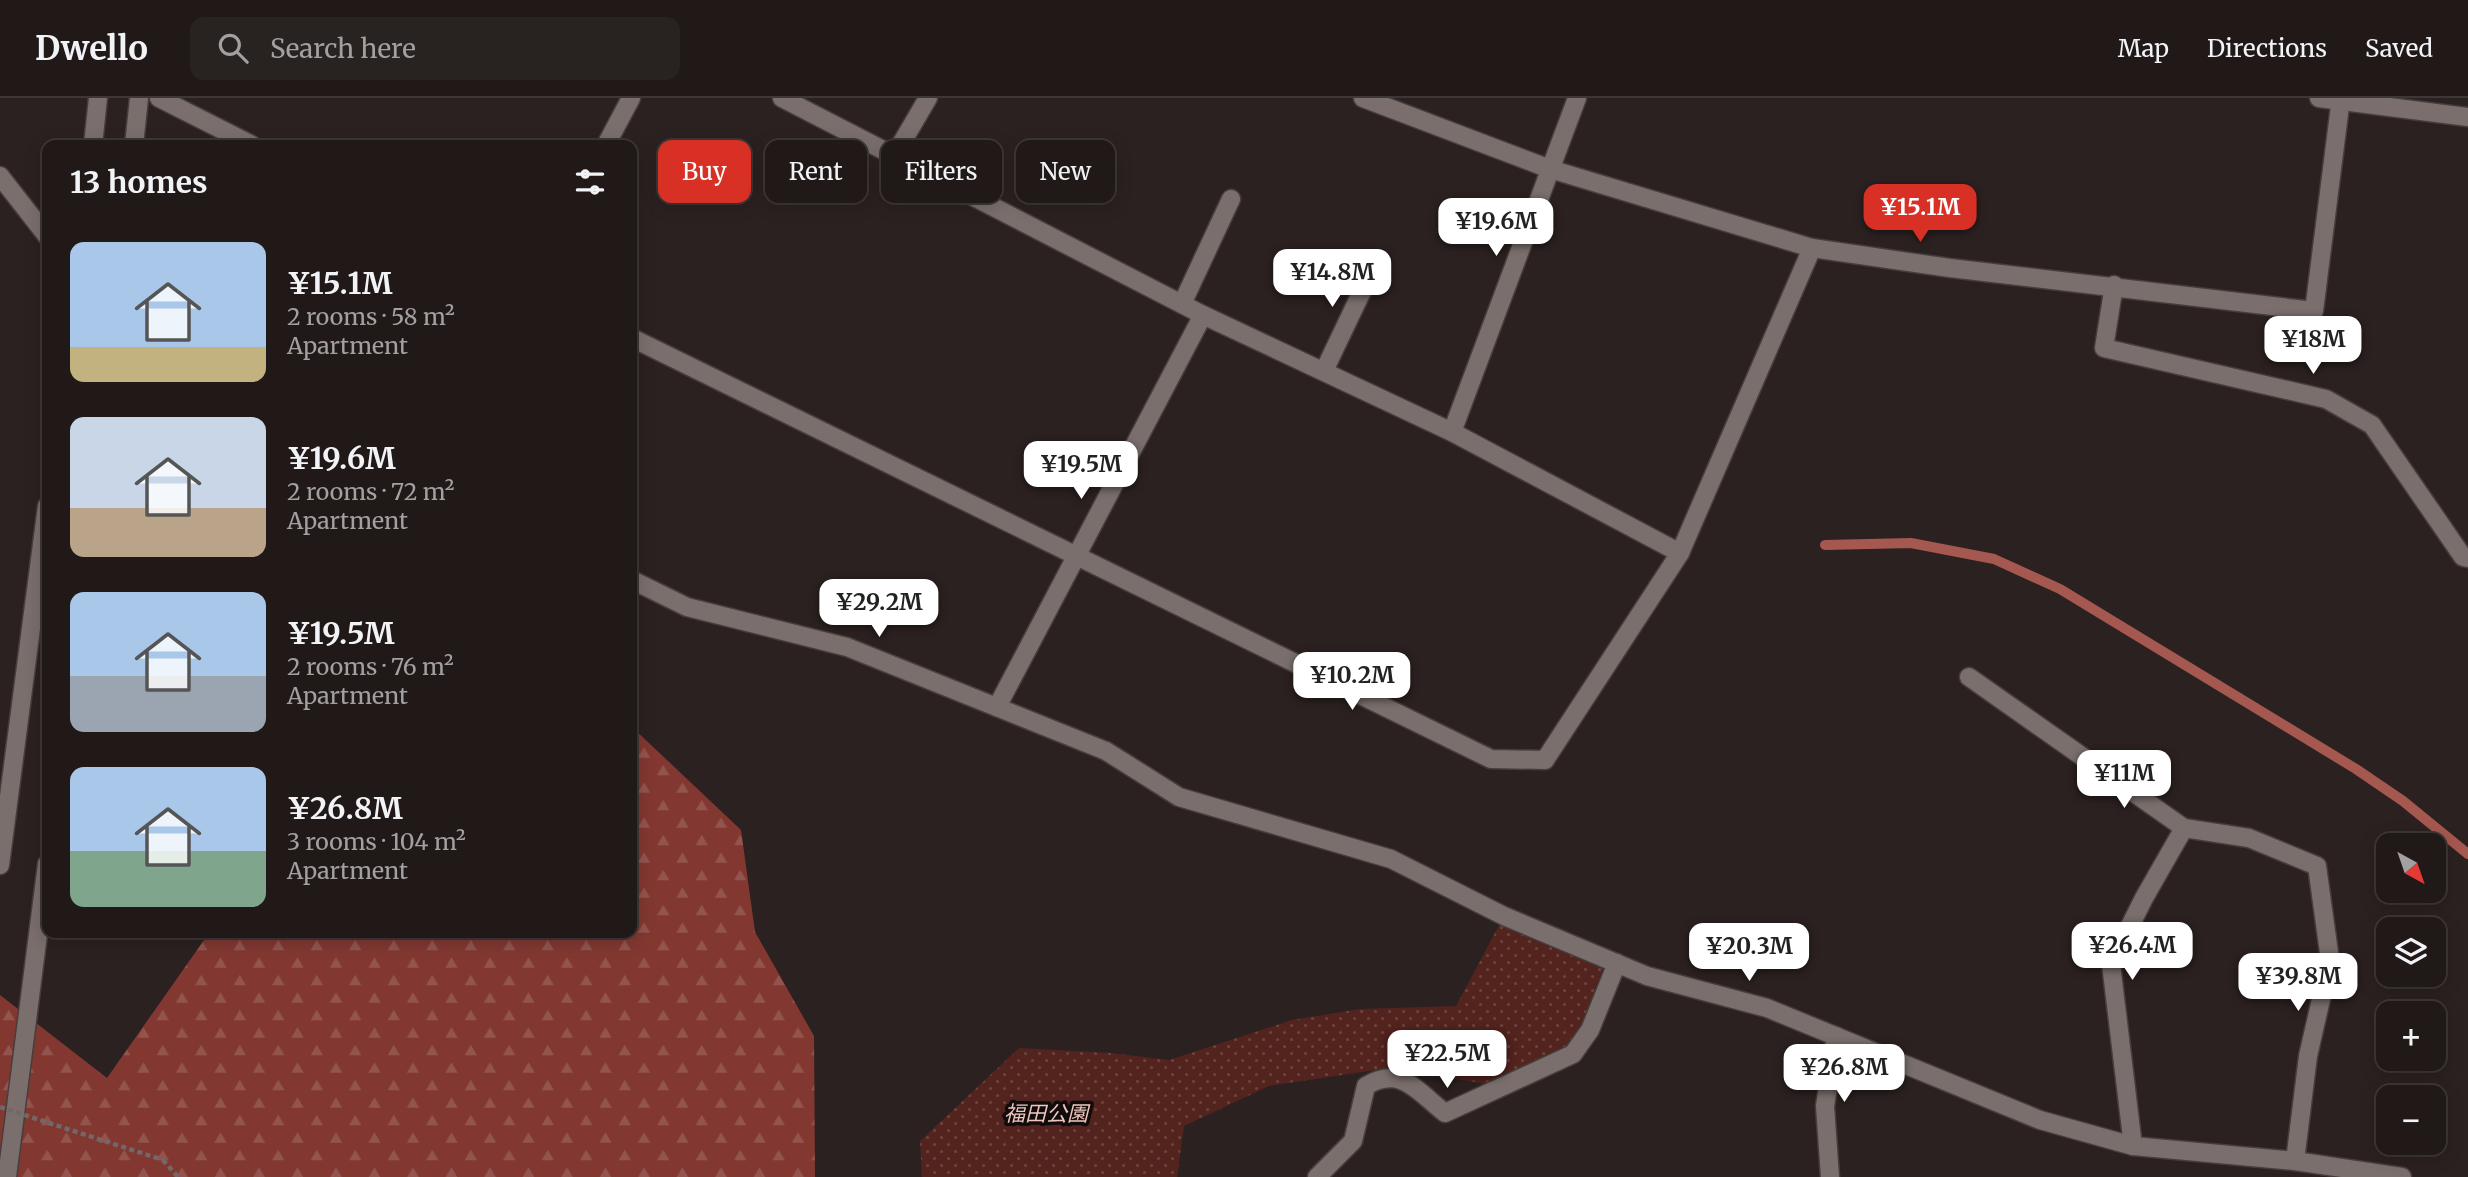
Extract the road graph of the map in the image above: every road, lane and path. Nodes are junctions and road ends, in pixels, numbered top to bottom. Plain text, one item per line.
1 (99, 98) edge
2 (139, 98) edge
3 (159, 98) edge
4 (631, 98) edge
5 (782, 98) edge
6 (928, 98) edge
7 (1363, 98) edge
8 (1577, 98) edge
9 (2319, 98) edge
10 (2340, 100) edge
11 (2468, 117) edge
12 (94, 140) edge
13 (135, 140) edge
14 (242, 140) edge
15 (609, 140) edge
16 (903, 140) edge
17 (881, 149) edge
18 (1550, 169) junction
19 (0, 176) edge
20 (1231, 199) dead end
21 (985, 203) edge
22 (42, 230) edge
23 (1812, 248) junction
24 (1375, 264) dead end
25 (2114, 285) junction
26 (1182, 304) junction
27 (1203, 315) junction
28 (637, 340) edge
29 (1324, 371) junction
30 (1452, 432) junction
31 (42, 544) edge
32 (1680, 553) junction
33 (1075, 555) junction
34 (2468, 558) edge
35 (637, 582) edge
36 (1969, 677) dead end
37 (997, 707) junction
38 (2184, 828) junction
39 (0, 865) edge
40 (42, 903) edge
41 (1618, 963) junction
42 (1836, 1036) junction
43 (0, 1107) edge
44 (2133, 1146) junction
45 (2295, 1161) junction
46 (7, 1177) edge
47 (178, 1177) edge
48 (1317, 1177) edge
49 (1829, 1177) edge
50 (2402, 1177) edge

1 - 12 street
2 - 13 street
3 - 14 street
4 - 15 street
5 - 17 street
6 - 16 street
7 - 18 street
8 - 18 street
9 - 10 street
10 - 11 street
10 - 25 street
18 - 23 street
18 - 30 street
19 - 22 street
20 - 26 street
21 - 26 street
23 - 25 street
23 - 32 street
24 - 29 street
25 - 34 street
26 - 27 street
27 - 29 street
27 - 33 street
28 - 33 street
29 - 30 street
30 - 32 street
31 - 39 street
32 - 33 street
33 - 37 street
35 - 37 street
36 - 38 street
37 - 41 street
38 - 44 street
38 - 45 street
40 - 46 street
41 - 42 street
41 - 48 street
42 - 44 street
42 - 49 street
43 - 47 path, bridge
44 - 45 street
45 - 50 street

